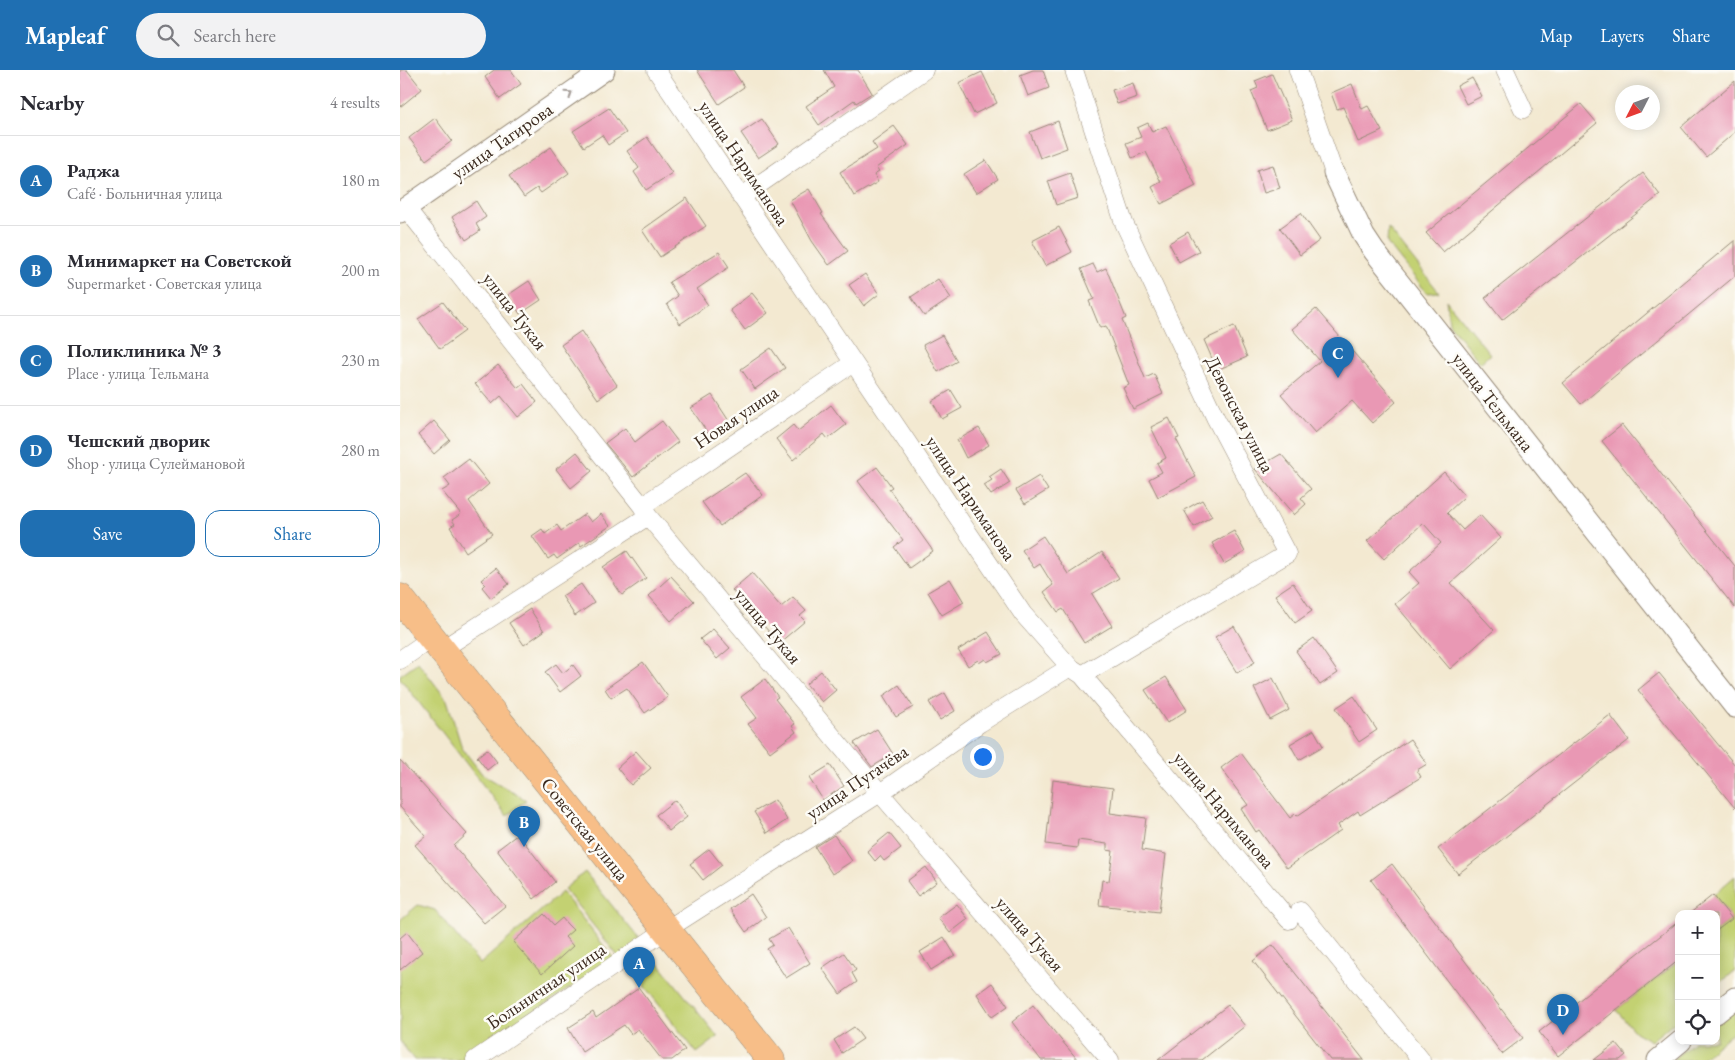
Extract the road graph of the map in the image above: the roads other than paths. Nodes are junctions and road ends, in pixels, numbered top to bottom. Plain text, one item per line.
1 (604, 70) edge
2 (656, 70) edge
3 (924, 70) edge
4 (1074, 70) edge
5 (1298, 70) edge
6 (1506, 70) edge
7 (1524, 109) dead end
8 (1334, 173) joint
9 (741, 197) junction
10 (403, 210) edge
11 (854, 363) junction
12 (645, 511) junction
13 (400, 598) edge
14 (436, 644) junction
15 (400, 660) edge
16 (1076, 671) junction
17 (1735, 707) edge
18 (880, 793) junction
19 (666, 930) junction
20 (1735, 998) edge
21 (1720, 1010) edge
22 (1676, 1045) edge
23 (475, 1060) edge
24 (771, 1060) edge
25 (1110, 1060) edge
26 (1421, 1060) edge
27 (1658, 1060) edge

10 -> 1 street, улица Тагирова
2 - 9 street, улица Нариманова
3 - 9 street
4 - 16 street, Девонская улица
5 - 8 street, улица Тельмана
6 - 7 street
8 - 17 street, улица Тельмана
9 - 11 street, улица Нариманова
10 - 12 street, улица Тукая
11 - 12 street, Новая улица
11 - 16 street, улица Нариманова
12 - 14 street, Новая улица
12 - 18 street, улица Тукая
13 - 14 main road, Советская улица
14 - 15 street, Новая улица
14 - 19 main road, Советская улица
16 - 18 street, улица Пугачёва
16 - 26 street, улица Нариманова
18 - 19 street, улица Пугачёва
18 - 25 street, улица Тукая
19 - 23 street, Больничная улица
19 - 24 main road, Советская улица
20 - 21 street
22 - 27 street

